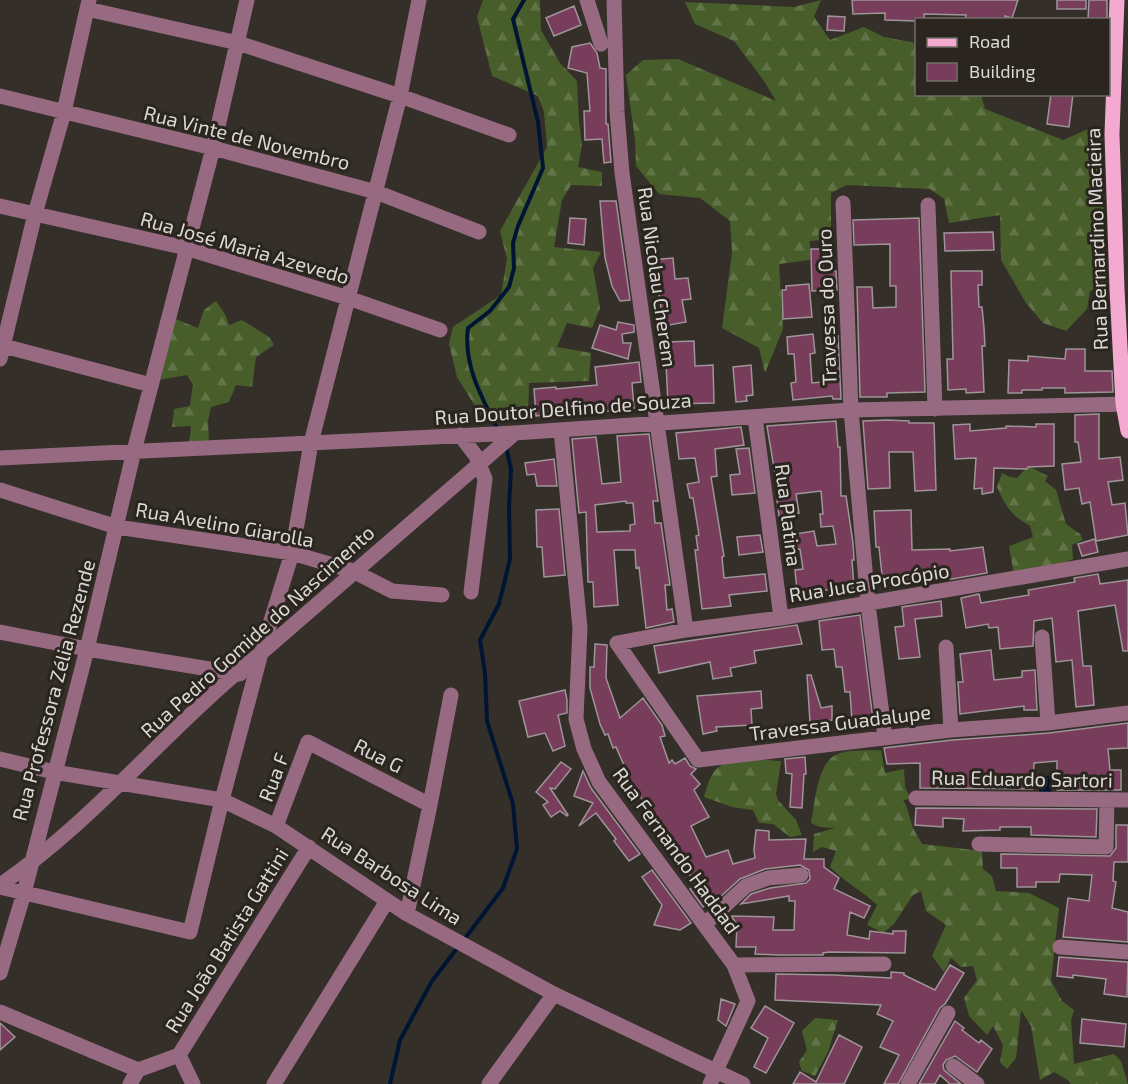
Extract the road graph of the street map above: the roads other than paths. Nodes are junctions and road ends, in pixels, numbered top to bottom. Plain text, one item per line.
1 (247, 0) edge
2 (419, 0) edge
3 (587, 0) edge
4 (614, 0) edge
5 (1117, 0) edge
6 (88, 5) edge
7 (238, 44) junction
8 (601, 44) dead end
9 (0, 96) edge
10 (400, 96) junction
11 (64, 112) junction
12 (509, 135) dead end
13 (213, 148) junction
14 (376, 192) junction
15 (843, 203) dead end
16 (928, 205) dead end
17 (0, 206) edge
18 (35, 214) junction
19 (479, 232) dead end
20 (186, 248) junction
21 (348, 298) junction
22 (440, 330) dead end
23 (1, 350) edge
24 (151, 385) junction
25 (1126, 404) edge
26 (935, 409) junction
27 (851, 410) junction
28 (755, 417) junction
29 (658, 423) junction
30 (561, 430) junction
31 (1128, 431) edge
32 (515, 433) junction
33 (460, 435) junction
34 (311, 443) junction
35 (134, 451) junction
36 (0, 458) edge
37 (480, 464) junction
38 (0, 490) edge
39 (117, 527) junction
40 (292, 553) junction
41 (1128, 559) edge
42 (353, 571) junction
43 (471, 592) dead end
44 (442, 595) dead end
45 (868, 604) junction
46 (781, 618) junction
47 (270, 625) junction
48 (686, 630) junction
49 (285, 631) junction
50 (0, 632) edge
51 (1042, 637) dead end
52 (617, 643) joint
53 (946, 646) dead end
54 (87, 650) junction
55 (261, 653) junction
56 (235, 673) junction
57 (255, 677) junction
58 (451, 695) dead end
59 (1128, 713) edge
60 (1048, 723) junction
61 (951, 730) junction
62 (885, 738) junction
63 (308, 742) joint
64 (0, 759) edge
65 (54, 772) junction
66 (122, 783) junction
67 (916, 798) dead end
68 (222, 800) junction
69 (1107, 800) junction
70 (1128, 800) edge
71 (430, 805) junction
72 (276, 826) junction
73 (979, 844) dead end
74 (309, 847) junction
75 (40, 849) junction
76 (29, 865) junction
77 (801, 875) dead end
78 (0, 886) edge
79 (24, 893) junction
80 (387, 901) junction
81 (406, 914) junction
82 (705, 924) junction
83 (1060, 947) dead end
84 (1128, 952) edge
85 (884, 964) dead end
86 (734, 965) junction
87 (0, 974) edge
88 (554, 994) junction
89 (0, 1012) edge
90 (948, 1013) dead end
91 (179, 1055) junction
92 (953, 1066) dead end
93 (138, 1070) junction
94 (714, 1078) edge
95 (130, 1084) edge
96 (193, 1084) edge
97 (274, 1084) edge
98 (489, 1084) edge
99 (742, 1084) edge
100 (908, 1084) edge
101 (977, 1084) edge

1 - 7 street, Rua Professora Zélia Rezende
2 - 10 street
3 - 8 street
4 - 29 street, Rua Nicolau Cherem
5 - 25 main road, Rua Bernardino Macieira
6 - 7 street
6 - 11 street
7 - 10 street
7 - 13 street, Rua Professora Zélia Rezende
9 - 11 street, Rua Vinte de Novembro
10 - 12 street
10 - 14 street
11 - 13 street, Rua Vinte de Novembro
11 - 18 street
13 - 14 street, Rua Vinte de Novembro
13 - 20 street, Rua Professora Zélia Rezende
14 - 19 street, Rua Vinte de Novembro
14 - 21 street
15 - 27 street, Travessa do Ouro
16 - 26 street
17 - 18 street, Rua José Maria Azevedo
18 - 20 street, Rua José Maria Azevedo
18 - 23 street
20 - 21 street, Rua José Maria Azevedo
20 - 24 street, Rua Professora Zélia Rezende
21 - 22 street, Rua José Maria Azevedo
21 - 34 street
23 - 24 street
24 - 35 street, Rua Professora Zélia Rezende
25 - 26 street, Rua Doutor Delfino de Souza
25 - 31 main road, Rua Bernardino Macieira
26 - 27 street, Rua Doutor Delfino de Souza
27 - 28 street, Rua Doutor Delfino de Souza
27 - 45 street, Travessa do Ouro
28 - 29 street, Rua Doutor Delfino de Souza
28 - 46 street, Rua Platina
29 - 30 street, Rua Doutor Delfino de Souza
29 - 48 street, Rua Nicolau Cherem
30 - 32 street, Rua Doutor Delfino de Souza
30 - 82 street, Rua Fernando Haddad
32 - 33 street, Rua Doutor Delfino de Souza
32 - 37 street, Rua Pedro Gomide do Nascimento
33 - 34 street, Rua Doutor Delfino de Souza
33 - 37 street
34 - 35 street, Rua Doutor Delfino de Souza
34 - 40 street
35 - 36 street, Rua Doutor Delfino de Souza
35 - 39 street, Rua Professora Zélia Rezende
37 - 42 street, Rua Pedro Gomide do Nascimento
37 - 43 street
38 - 39 street, Rua Avelino Giarolla
39 - 40 street, Rua Avelino Giarolla
39 - 54 street, Rua Professora Zélia Rezende
40 - 42 street, Rua Avelino Giarolla
40 - 47 street
41 - 45 street, Rua Juca Procópio
42 - 44 street, Rua Avelino Giarolla
42 - 49 street, Rua Pedro Gomide do Nascimento
45 - 46 street, Rua Juca Procópio
45 - 62 street, Travessa do Ouro
46 - 48 street, Rua Juca Procópio
47 - 49 street
47 - 55 street
48 - 52 street, Rua Juca Procópio
49 - 55 street, Rua Pedro Gomide do Nascimento
50 - 54 street
51 - 60 street
52 - 62 street, Travessa Guadalupe
53 - 61 street
54 - 56 street
54 - 65 street, Rua Professora Zélia Rezende
55 - 56 street, Rua Pedro Gomide do Nascimento
55 - 57 street
56 - 57 street
56 - 66 street, Rua Pedro Gomide do Nascimento
57 - 68 street
58 - 71 street
59 - 60 street, Travessa Guadalupe
60 - 61 street, Travessa Guadalupe
61 - 62 street, Travessa Guadalupe
63 - 71 street, Rua G
63 - 72 street, Rua F
64 - 65 street, Rua Barbosa Lima
65 - 66 street, Rua Barbosa Lima
65 - 75 street, Rua Professora Zélia Rezende
66 - 68 street, Rua Barbosa Lima
66 - 75 street, Rua Pedro Gomide do Nascimento
67 - 69 street, Rua Eduardo Sartori
68 - 72 street, Rua Barbosa Lima
68 - 79 street
69 - 70 street, Rua Eduardo Sartori
69 - 73 street
71 - 81 street
72 - 74 street, Rua Barbosa Lima
74 - 80 street, Rua Barbosa Lima
74 - 91 street, Rua João Batista Gattini
75 - 76 street, Rua Pedro Gomide do Nascimento
76 - 78 street, Rua Pedro Gomide do Nascimento
76 - 79 street
77 - 82 street
78 - 79 street
79 - 87 street
80 - 81 street, Rua Barbosa Lima
80 - 97 street
81 - 88 street, Rua Barbosa Lima
82 - 86 street, Rua Fernando Haddad
83 - 84 street
85 - 86 street
86 - 94 street, Rua Fernando Haddad
88 - 94 street, Rua Barbosa Lima
88 - 98 street
89 - 93 street
90 - 100 street
91 - 93 street
91 - 96 street
92 - 101 street
93 - 95 street
94 - 99 street, Rua Barbosa Lima

